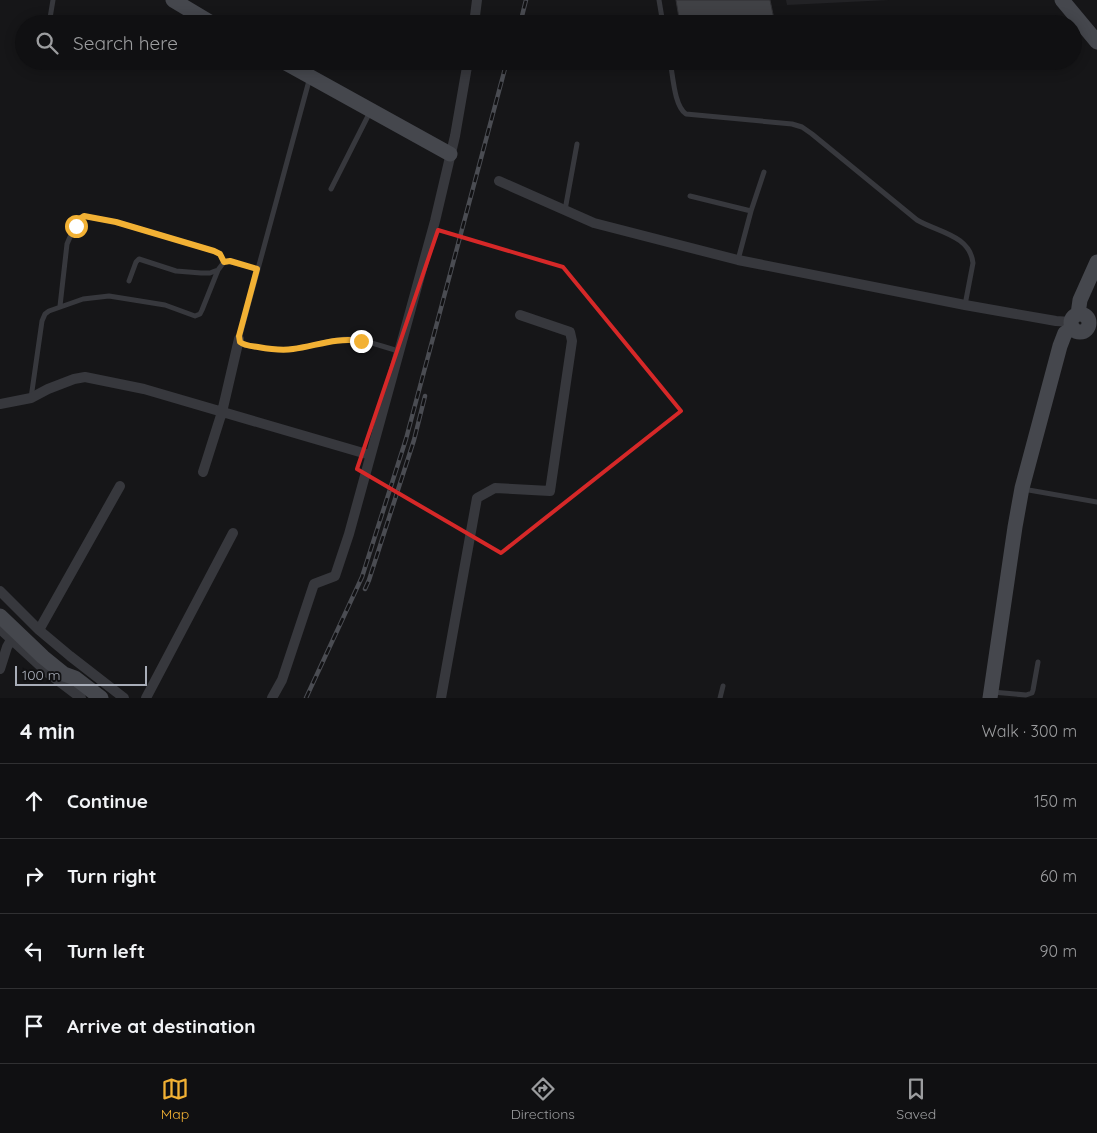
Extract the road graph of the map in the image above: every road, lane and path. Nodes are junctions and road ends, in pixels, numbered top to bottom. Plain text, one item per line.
1 (53, 0) edge
2 (173, 0) edge
3 (477, 0) edge
4 (659, 0) edge
5 (1062, 0) edge
6 (1073, 0) edge
7 (50, 15) edge
8 (198, 15) edge
9 (475, 15) edge
10 (662, 15) edge
11 (1074, 15) edge
12 (1082, 24) edge
13 (1097, 29) edge
14 (1097, 42) edge
15 (298, 70) edge
16 (466, 70) edge
17 (672, 70) edge
18 (310, 77) junction
19 (371, 110) junction
20 (576, 144) dead end
21 (450, 154) junction
22 (764, 172) dead end
23 (500, 181) dead end
24 (331, 189) dead end
25 (690, 196) dead end
26 (565, 210) junction
27 (751, 211) junction
28 (738, 260) junction
29 (224, 262) junction
30 (1097, 262) edge
31 (257, 269) junction
32 (218, 270) junction
33 (129, 282) dead end
34 (965, 305) junction
35 (60, 306) junction
36 (520, 314) dead end
37 (1084, 326) edge
38 (239, 339) junction
39 (399, 351) junction
40 (31, 398) junction
41 (0, 404) edge
42 (222, 412) junction
43 (370, 455) junction
44 (203, 472) dead end
45 (120, 486) dead end
46 (1022, 488) junction
47 (1097, 502) edge
48 (233, 533) dead end
49 (0, 591) edge
50 (0, 605) edge
51 (0, 616) edge
52 (0, 629) edge
53 (39, 630) junction
54 (11, 640) junction
55 (1038, 662) dead end
56 (0, 669) edge
57 (75, 678) junction
58 (723, 686) dead end
59 (991, 695) edge
60 (81, 698) edge
61 (101, 698) edge
62 (124, 698) edge
63 (146, 698) edge
64 (272, 698) edge
65 (441, 698) edge
66 (720, 698) edge

1 - 7 lane
2 - 8 street
3 - 9 street
4 - 10 lane
5 - 11 street
6 - 13 street
12 - 14 street
15 - 18 street
16 - 21 street
17 - 34 lane
18 - 19 street
18 - 31 lane
19 - 21 street
19 - 24 lane
20 - 26 lane
21 - 39 street
22 - 27 lane
23 - 26 street
25 - 27 lane
26 - 28 street
27 - 28 lane
28 - 34 street
29 - 31 lane
29 - 32 lane
29 - 35 lane
30 - 37 street
31 - 38 lane
32 - 33 lane
32 - 35 lane
34 - 37 street
35 - 40 lane
36 - 65 street
37 - 46 street
38 - 39 lane
38 - 42 street
39 - 43 street
40 - 41 street
40 - 42 street
42 - 43 street
42 - 44 street
43 - 64 street
45 - 53 street
46 - 47 lane
46 - 59 street
48 - 63 street
49 - 53 street
50 - 57 street
51 - 57 street
52 - 54 street
53 - 62 street
54 - 56 street
54 - 60 street
55 - 59 lane
57 - 61 street
58 - 66 lane

